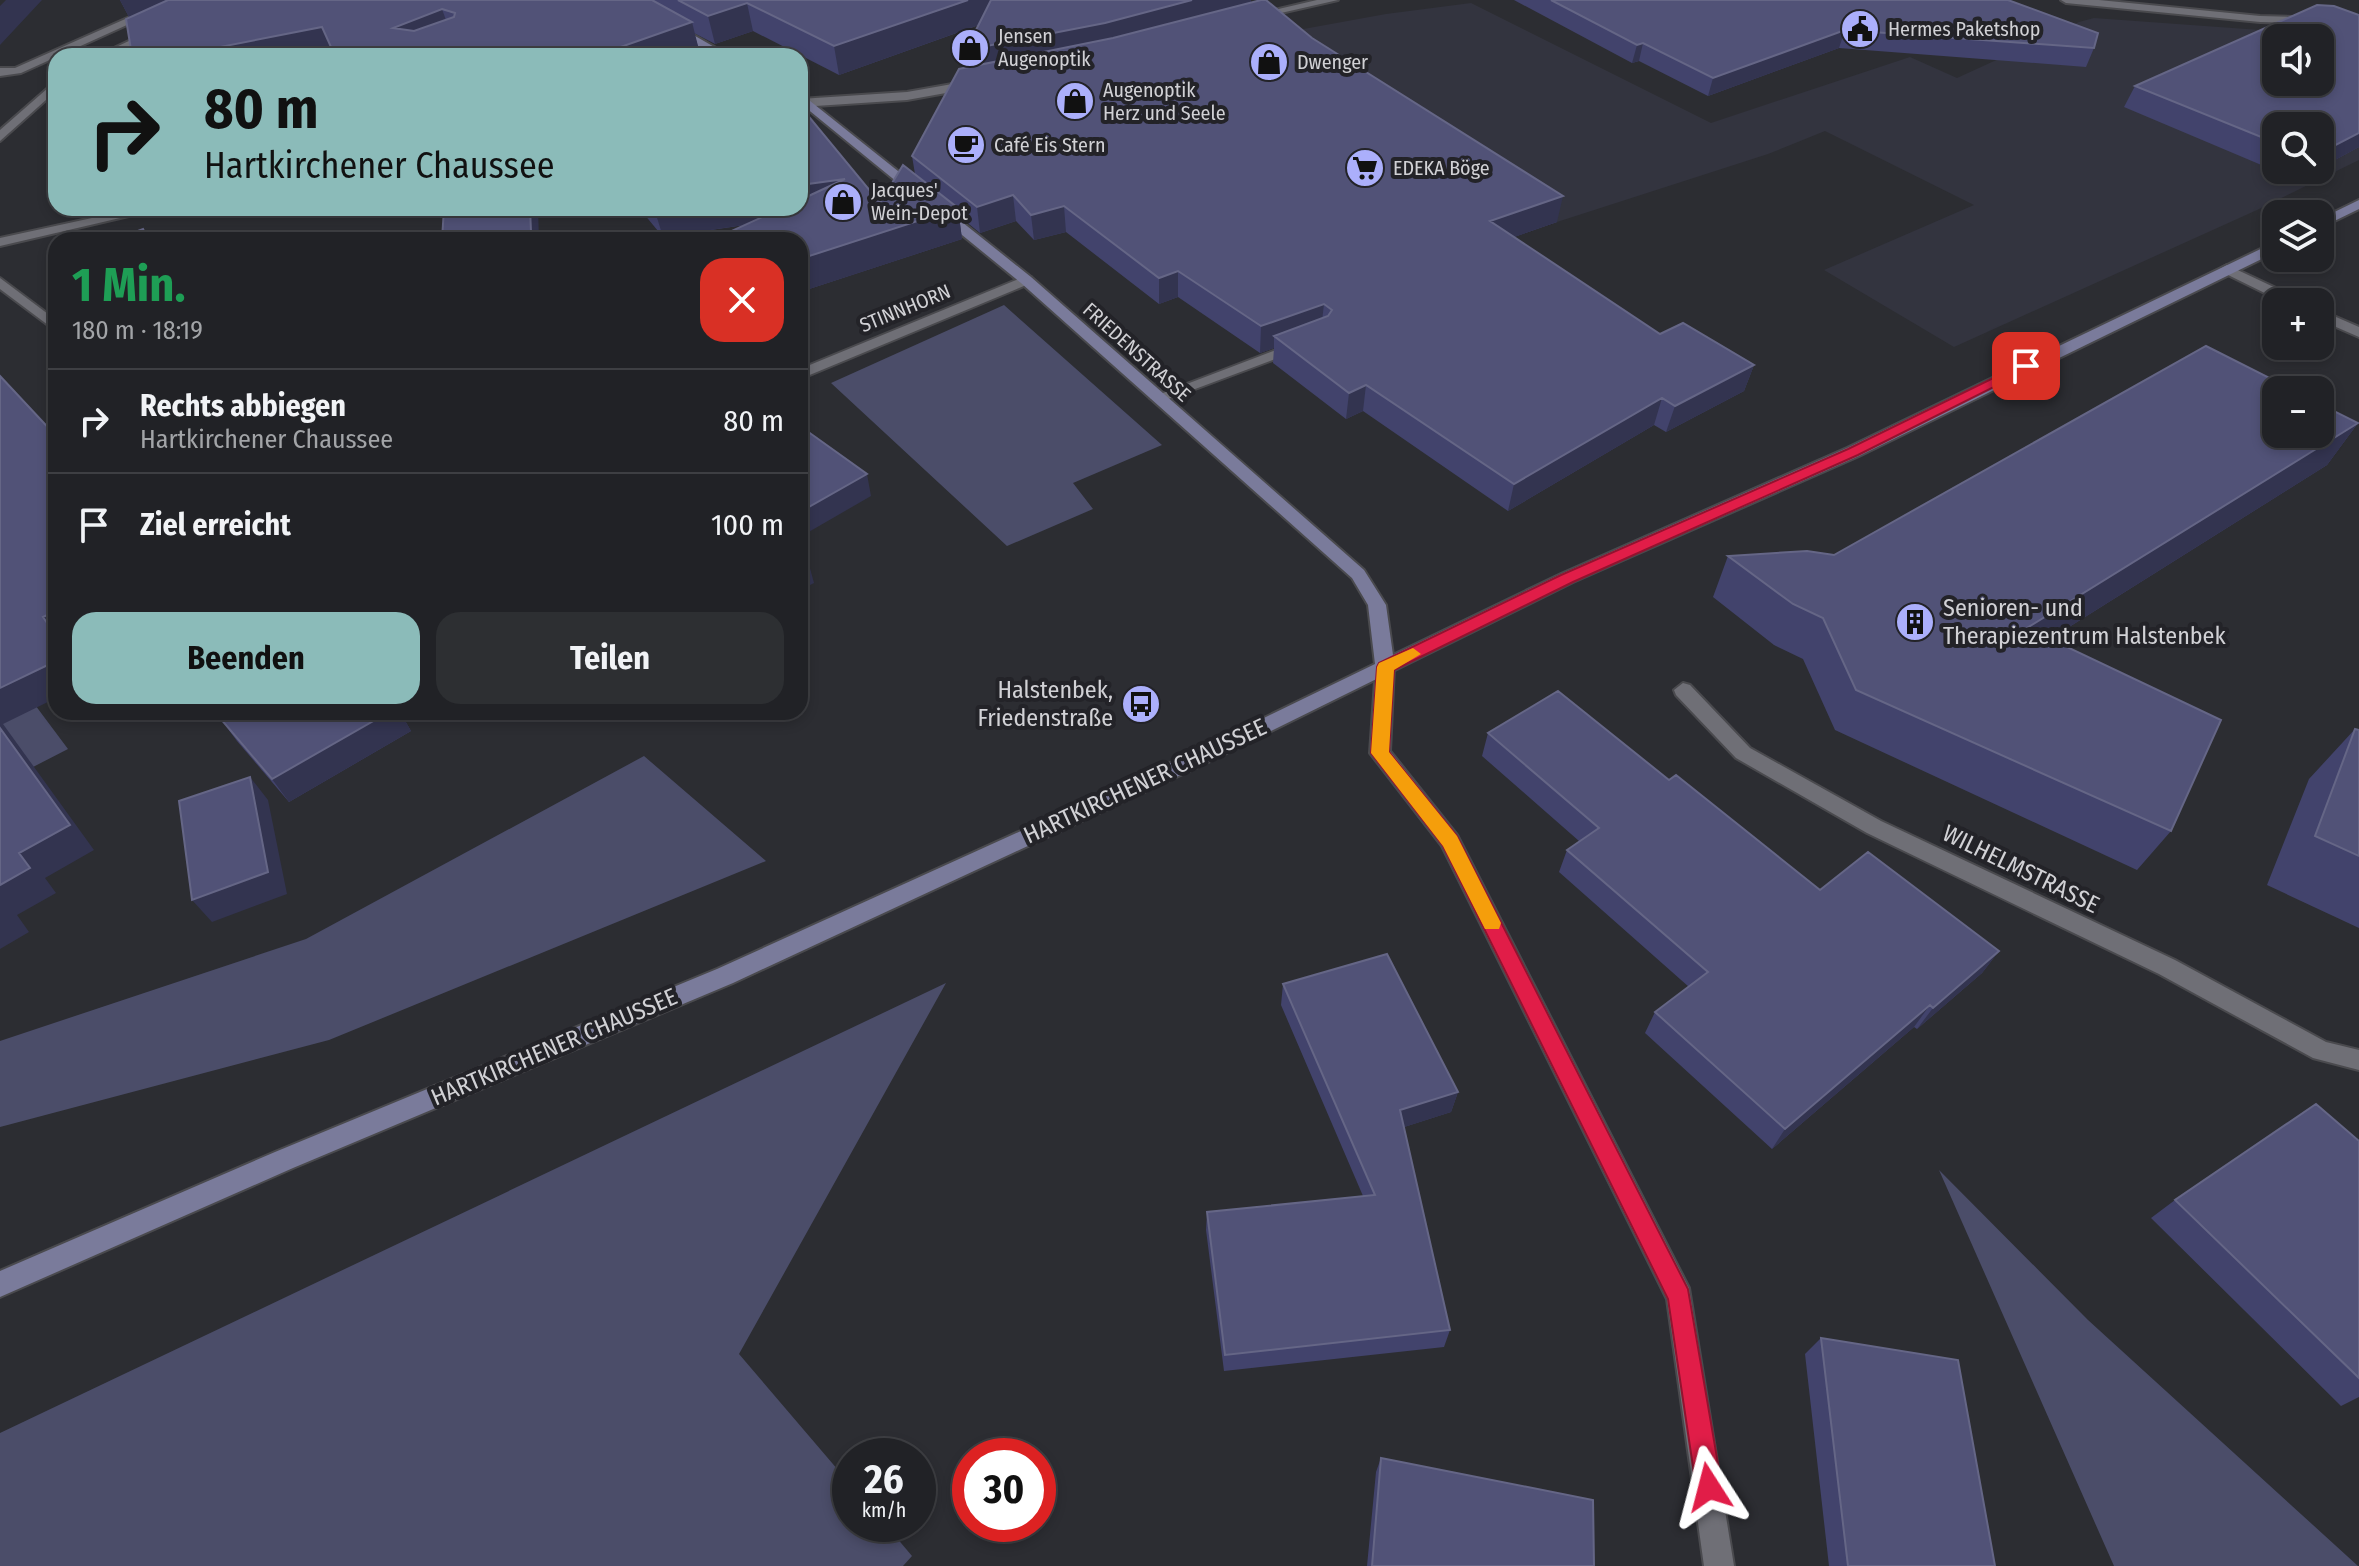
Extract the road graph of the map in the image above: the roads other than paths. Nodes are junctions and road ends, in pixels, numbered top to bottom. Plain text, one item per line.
1 (177, 0) edge
2 (1333, 0) edge
3 (2066, 0) edge
4 (1241, 20) edge
5 (660, 21) edge
6 (2359, 22) edge
7 (173, 25) edge
8 (69, 48) edge
9 (121, 48) edge
10 (709, 48) edge
11 (48, 57) edge
12 (0, 72) edge
13 (983, 83) edge
14 (48, 92) edge
15 (808, 101) edge
16 (808, 105) edge
17 (0, 137) edge
18 (2359, 204) edge
19 (119, 216) edge
20 (2334, 217) edge
21 (0, 242) edge
22 (2262, 253) edge
23 (2227, 269) junction
24 (1026, 280) junction
25 (0, 282) edge
26 (2266, 288) edge
27 (48, 321) edge
28 (2334, 321) edge
29 (2359, 333) edge
30 (1306, 342) edge
31 (808, 370) edge
32 (1158, 398) junction
33 (1385, 667) junction
34 (1683, 690) dead end
35 (2359, 1060) edge
36 (0, 1284) edge
37 (1719, 1566) edge

1 - 8 street
2 - 4 street
3 - 6 street
5 - 10 main road
7 - 9 street
11 - 12 street
13 - 15 street
14 - 17 street
16 - 24 main road, FRIEDENSTRASSE
18 - 20 main road
19 - 21 street
22 - 23 main road, HARTKIRCHENER CHAUSSEE
23 - 26 street
23 - 33 main road, HARTKIRCHENER CHAUSSEE
24 - 31 street, STINNHORN
24 - 32 main road, FRIEDENSTRASSE
25 - 27 street
28 - 29 street
30 - 32 street
32 - 33 main road, FRIEDENSTRASSE
33 - 36 main road, HARTKIRCHENER CHAUSSEE
33 - 37 street
34 - 35 street, WILHELMSTRASSE

